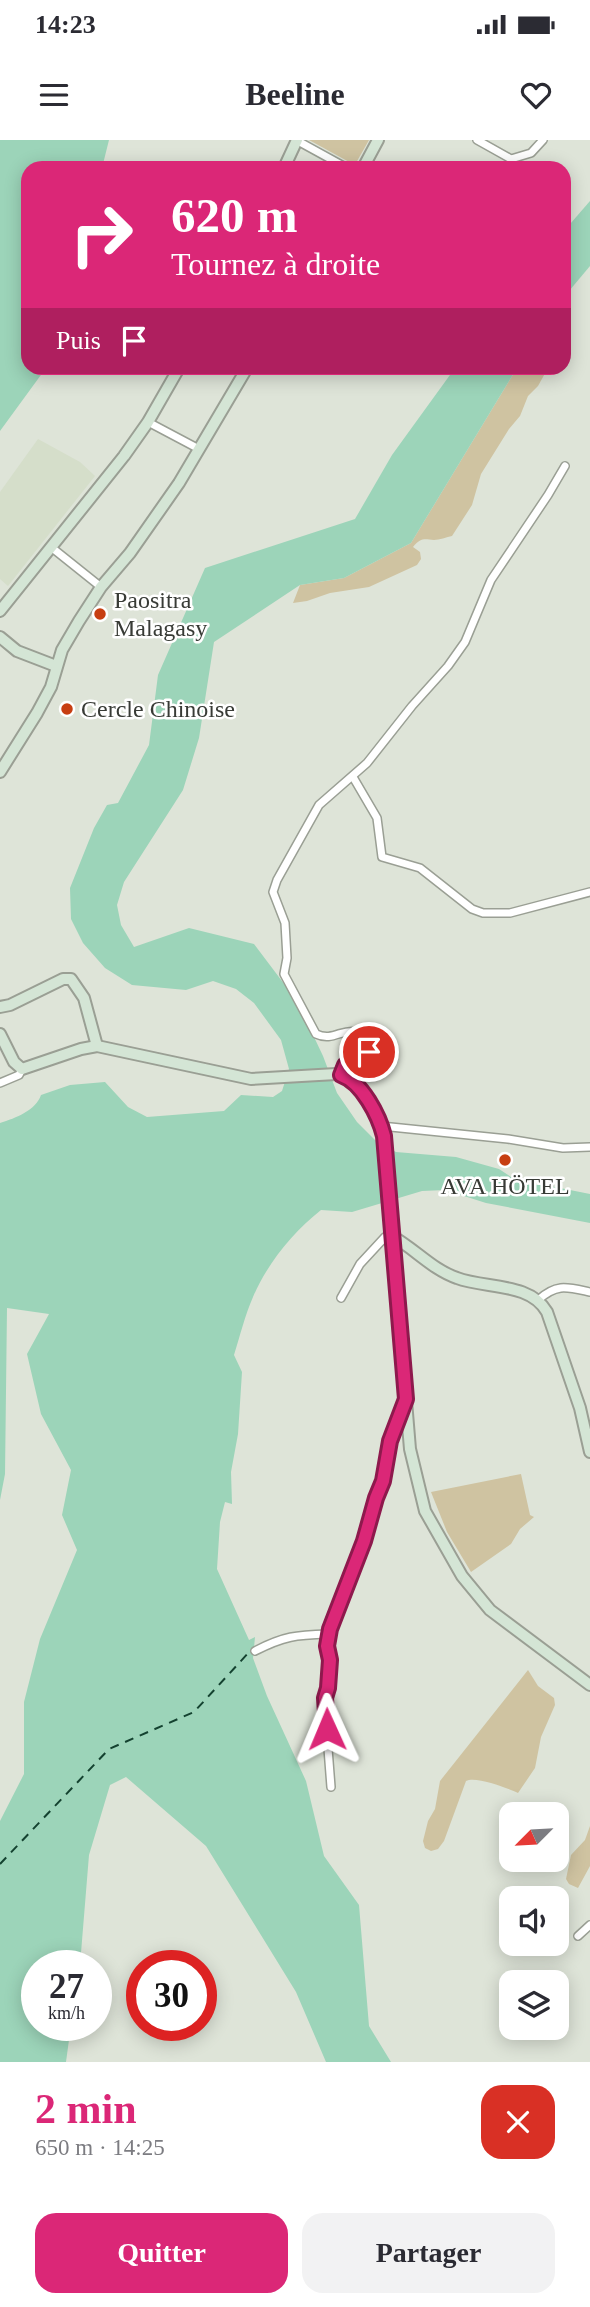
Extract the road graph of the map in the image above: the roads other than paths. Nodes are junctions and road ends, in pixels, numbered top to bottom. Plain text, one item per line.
1 (296, 140) edge
2 (378, 140) edge
3 (477, 140) edge
4 (543, 140) edge
5 (287, 161) edge
6 (334, 161) edge
7 (367, 161) edge
8 (175, 375) edge
9 (243, 375) edge
10 (148, 422) junction
11 (199, 449) junction
12 (565, 466) dead end
13 (51, 547) junction
14 (101, 587) junction
15 (0, 611) edge
16 (0, 636) edge
17 (56, 666) junction
18 (0, 772) edge
19 (353, 777) junction
20 (590, 892) edge
21 (0, 1007) edge
22 (0, 1034) edge
23 (97, 1046) junction
24 (22, 1069) junction
25 (339, 1074) junction
26 (0, 1083) edge
27 (382, 1131) junction
28 (590, 1147) edge
29 (392, 1236) junction
30 (590, 1292) edge
31 (341, 1298) dead end
32 (538, 1300) junction
33 (406, 1399) junction
34 (590, 1452) edge
35 (328, 1634) junction
36 (255, 1651) dead end
37 (590, 1685) edge
38 (331, 1787) dead end
39 (590, 1925) edge
40 (578, 1937) dead end

1 - 5 main road
1 - 6 street
2 - 7 main road
3 - 4 street
8 - 10 main road
9 - 11 main road
10 - 11 street
10 - 13 main road
11 - 14 main road
12 - 19 street
13 - 14 street
13 - 15 main road
14 - 17 main road
16 - 17 main road
17 - 18 main road
19 - 20 street
19 - 25 street
21 - 23 main road
22 - 24 main road
23 - 24 main road
23 - 25 main road
24 - 26 street
25 - 27 main road
27 - 28 street
27 - 29 main road
29 - 31 street
29 - 32 main road
29 - 33 main road
30 - 32 street
32 - 34 main road
33 - 35 street
33 - 37 main road
35 - 36 street
35 - 38 street
39 - 40 street

